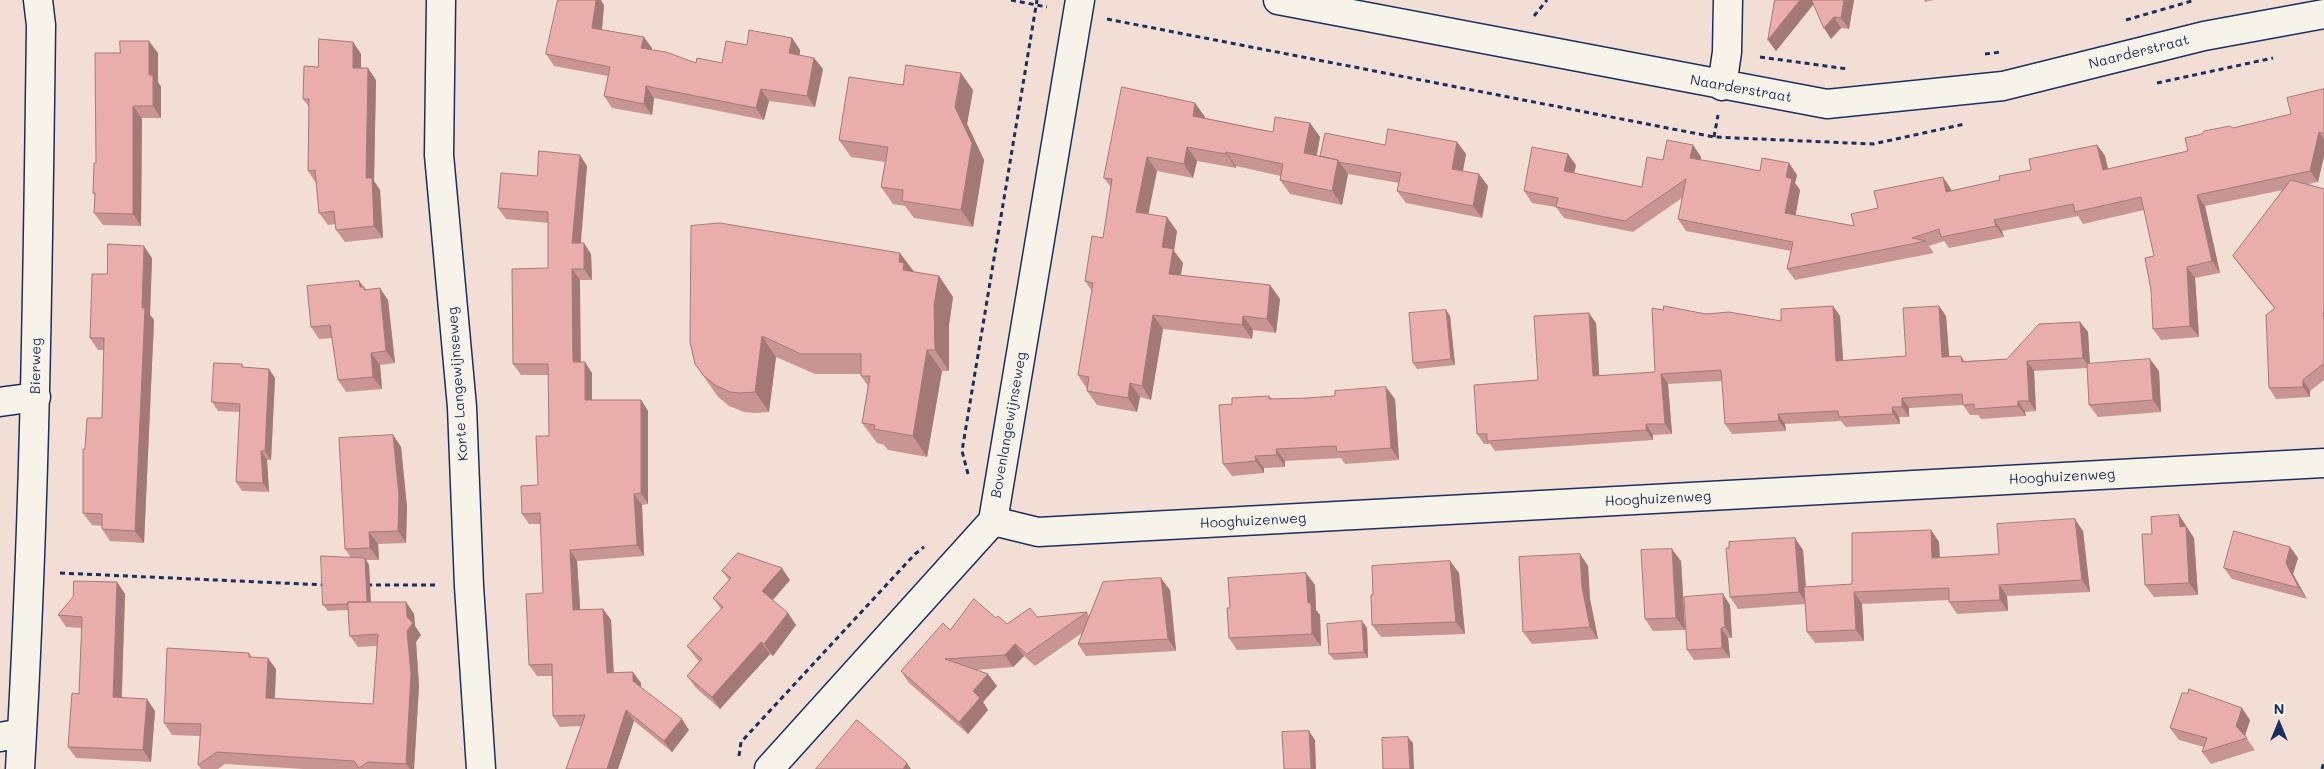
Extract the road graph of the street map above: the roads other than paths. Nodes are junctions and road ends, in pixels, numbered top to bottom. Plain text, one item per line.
1 (38, 0) edge
2 (441, 0) edge
3 (1080, 0) edge
4 (1278, 0) edge
5 (1728, 0) edge
6 (2313, 0) edge
7 (2324, 14) edge
8 (2204, 36) junction
9 (1722, 86) junction
10 (36, 398) junction
11 (0, 402) edge
12 (2324, 463) edge
13 (993, 521) junction
14 (11, 735) edge
15 (20, 769) edge
16 (481, 769) edge
17 (769, 769) edge

1 - 10 street, Bierweg
2 - 16 street, Korte Langewijnseweg
3 - 13 street, Bovenlangewijnseweg
4 - 9 street, Naarderstraat
5 - 9 street
6 - 8 street, Naarderstraat
7 - 8 street, Naarderstraat
8 - 9 street, Naarderstraat
10 - 11 street
10 - 14 street, Bierweg
12 - 13 street, Hooghuizenweg
13 - 17 street
14 - 15 street, Bierweg

